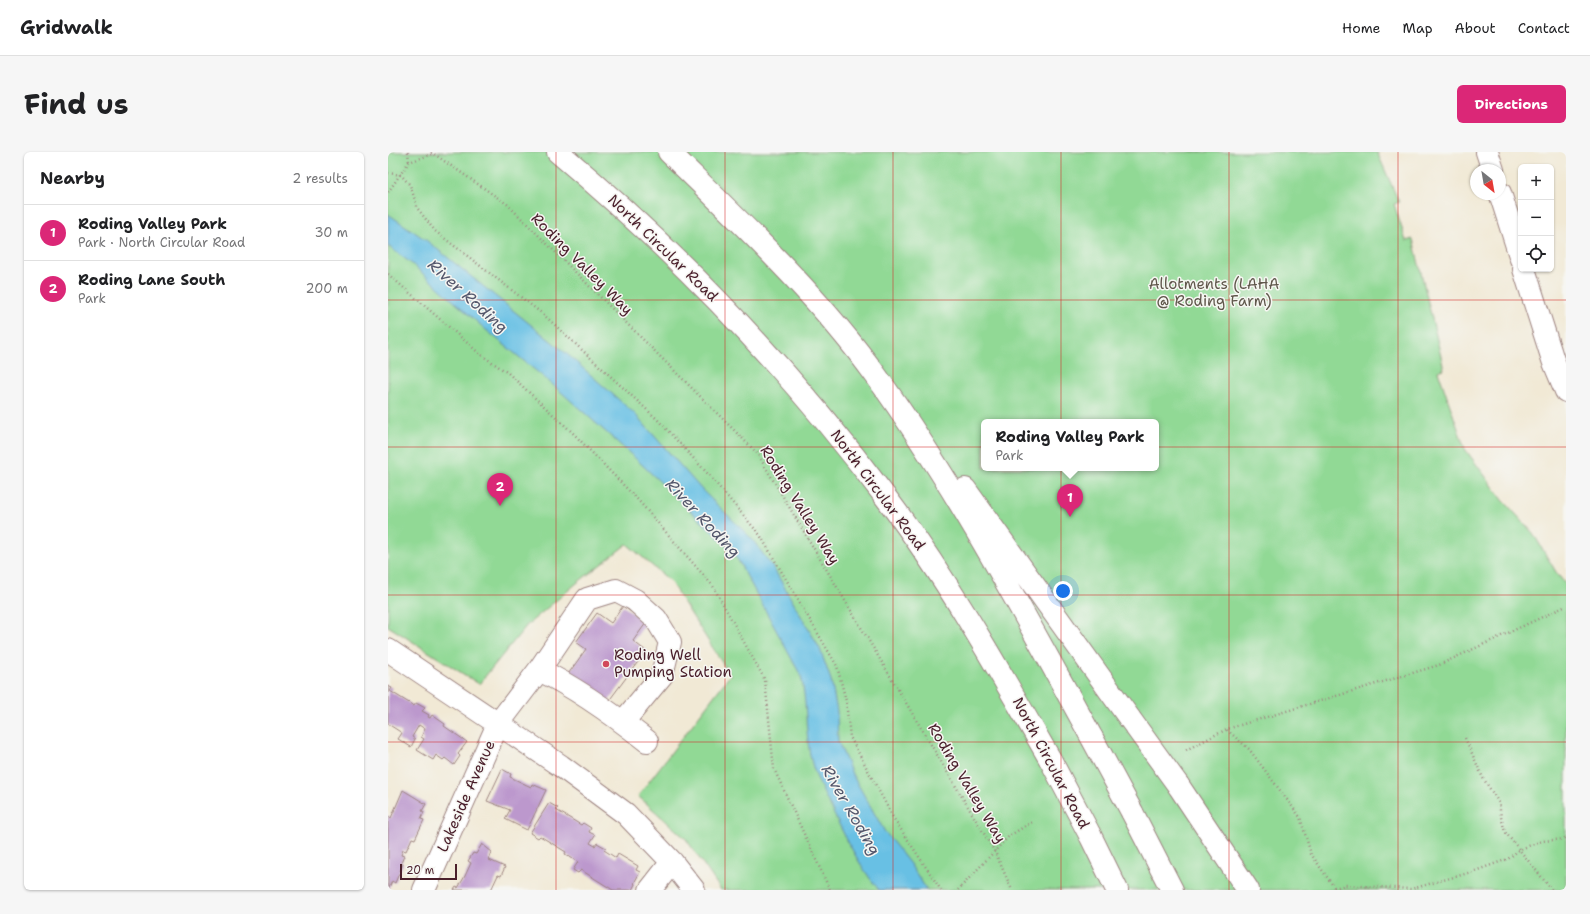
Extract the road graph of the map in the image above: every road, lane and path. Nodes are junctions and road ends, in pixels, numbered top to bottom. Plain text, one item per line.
1 (408, 152) edge
2 (558, 152) edge
3 (669, 152) edge
4 (1487, 152) edge
5 (432, 153) edge
6 (409, 162) junction
7 (1491, 164) edge
8 (388, 173) edge
9 (400, 175) junction
10 (388, 192) edge
11 (1502, 200) edge
12 (1518, 250) edge
13 (1525, 272) edge
14 (388, 274) edge
15 (876, 376) junction
16 (1566, 391) edge
17 (1566, 606) edge
18 (388, 650) edge
19 (539, 670) junction
20 (623, 722) junction
21 (498, 724) junction
22 (1227, 730) junction
23 (1465, 738) dead end
24 (647, 741) dead end
25 (1186, 750) dead end
26 (1032, 822) dead end
27 (1566, 839) edge
28 (1520, 849) junction
29 (995, 852) junction
30 (672, 862) junction
31 (1335, 889) edge
32 (424, 890) edge
33 (650, 890) edge
34 (694, 890) edge
35 (830, 890) edge
36 (942, 890) edge
37 (958, 890) edge
38 (1012, 890) edge
39 (1117, 890) edge
40 (1172, 890) edge
41 (1248, 890) edge
42 (1552, 890) edge

1 - 6 path
2 - 39 main road, North Circular Road, bridge
3 - 15 main road
4 - 7 main road
5 - 6 path
5 - 29 path, Roding Valley Way
6 - 9 path
8 - 9 path
9 - 10 path
9 - 36 path
11 - 12 main road
13 - 16 main road
14 - 35 path
15 - 40 main road, bridge
15 - 41 main road, bridge
17 - 22 path
18 - 21 main road
19 - 20 main road
19 - 20 main road
19 - 21 main road, Lakeside Avenue
20 - 24 main road
21 - 30 main road
21 - 32 main road, Lakeside Avenue
22 - 25 path
22 - 31 path
23 - 28 path
26 - 29 path
27 - 28 path
28 - 31 path
28 - 42 path
29 - 37 path
29 - 38 path, Roding Valley Way
30 - 33 main road
30 - 34 main road

